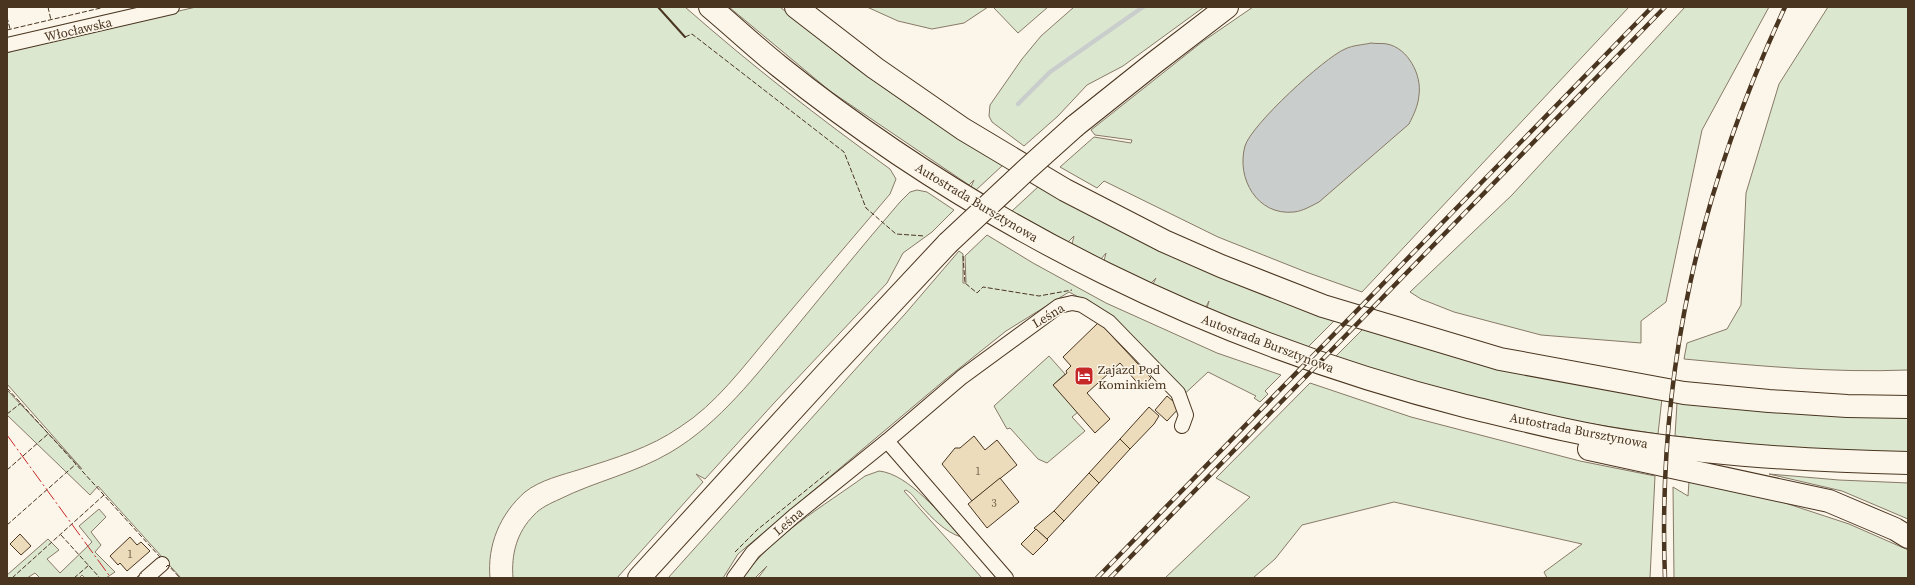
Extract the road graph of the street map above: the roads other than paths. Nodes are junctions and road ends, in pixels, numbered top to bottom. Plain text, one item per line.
1 (172, 7) edge
2 (710, 7) edge
3 (796, 7) edge
4 (1227, 7) edge
5 (7, 45) edge
6 (1908, 407) edge
7 (1504, 416) junction
8 (1182, 426) dead end
9 (887, 441) junction
10 (1908, 463) edge
11 (1908, 536) edge
12 (162, 564) dead end
13 (146, 578) edge
14 (639, 578) edge
15 (734, 578) edge
16 (1006, 578) edge

1 - 5 street, Włocławska
2 - 7 main road, Autostrada Bursztynowa
3 - 6 main road
4 - 14 main road, bridge
7 - 10 main road, Autostrada Bursztynowa
7 - 11 main road
8 - 9 street, Leśna
9 - 15 street, Leśna
9 - 16 street
12 - 13 street

